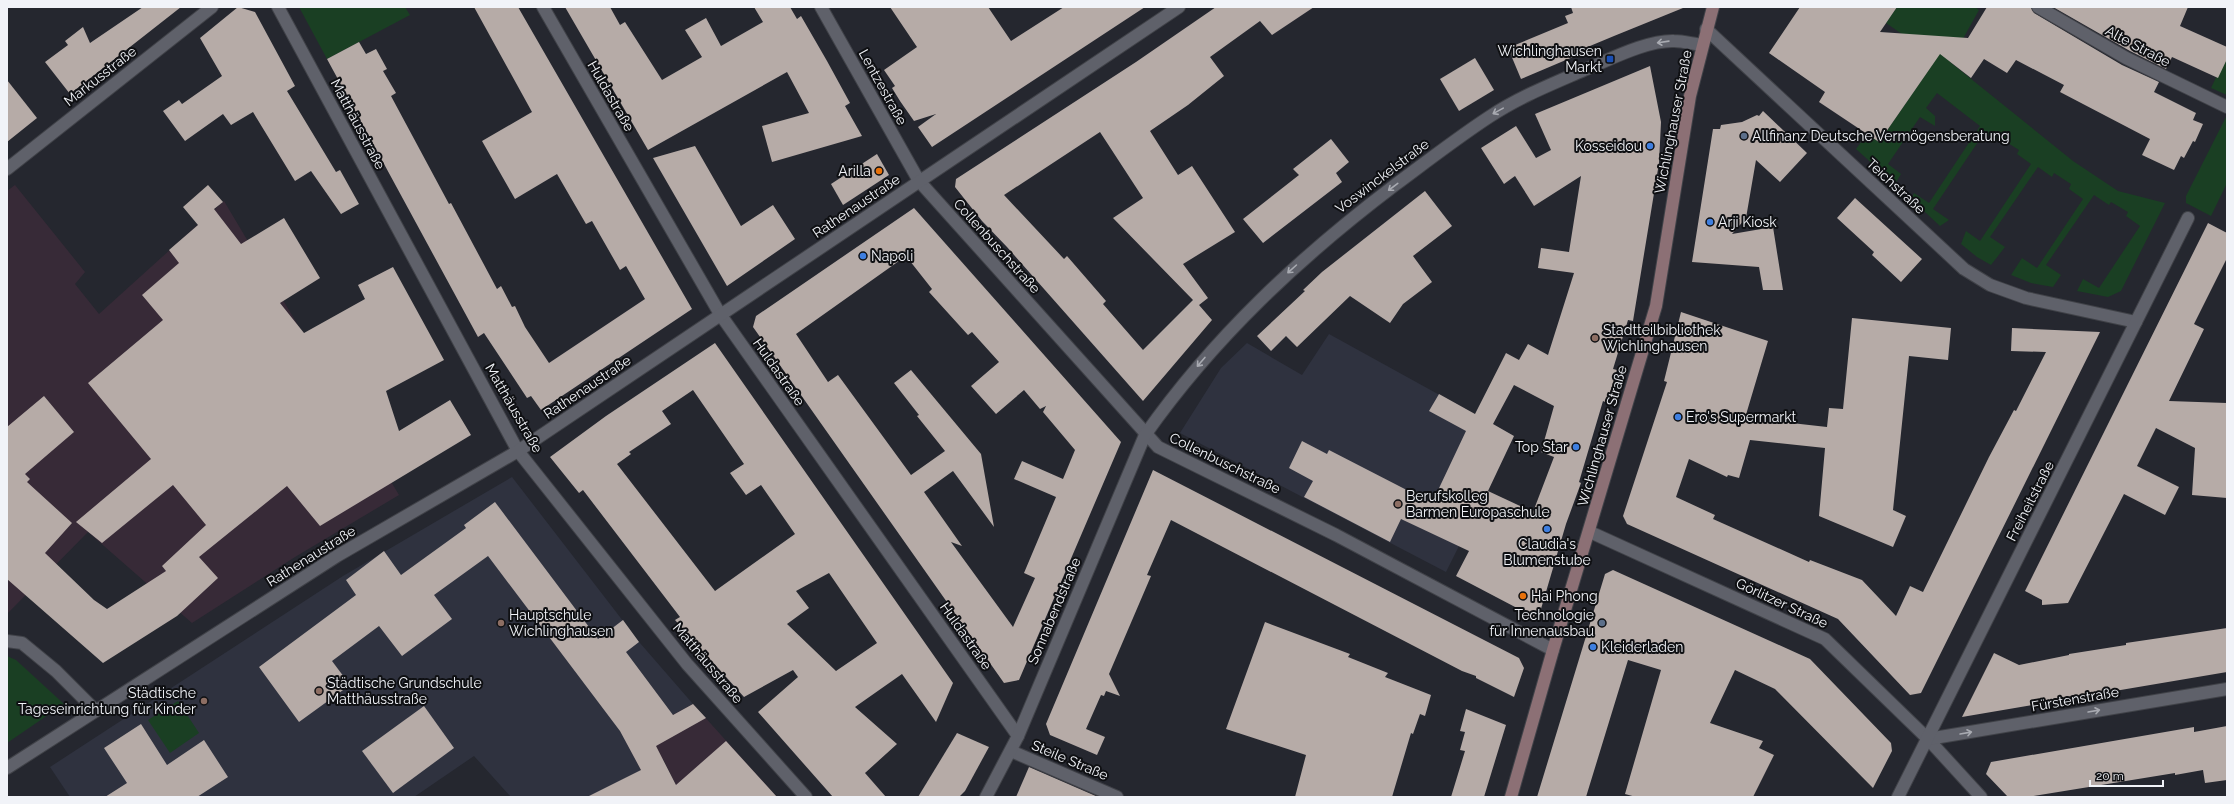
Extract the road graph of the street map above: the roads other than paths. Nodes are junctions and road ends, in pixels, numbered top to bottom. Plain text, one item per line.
1 (212, 7) edge
2 (278, 7) edge
3 (543, 7) edge
4 (821, 7) edge
5 (1179, 7) edge
6 (1713, 7) edge
7 (2038, 7) edge
8 (1706, 29) junction
9 (1702, 46) junction
10 (2227, 107) edge
11 (7, 169) edge
12 (919, 181) junction
13 (2188, 218) dead end
14 (720, 314) junction
15 (2136, 322) junction
16 (1144, 435) junction
17 (518, 451) junction
18 (1590, 532) junction
19 (7, 641) edge
20 (1553, 650) junction
21 (2227, 689) edge
22 (95, 710) junction
23 (1018, 736) junction
24 (1928, 739) junction
25 (1011, 751) junction
26 (7, 768) edge
27 (806, 797) edge
28 (986, 797) edge
29 (1118, 797) edge
30 (1511, 797) edge
31 (1898, 797) edge
32 (1981, 797) edge

1 - 11 street, Markusstraße
2 - 17 street, Matthäusstraße
3 - 14 street, Huldastraße
4 - 12 street, Lentzestraße
5 - 12 street, Rathenaustraße
6 - 8 street, Wichlinghauser Straße
7 - 10 street, Alte Straße
8 - 9 street, Wichlinghauser Straße
8 - 15 street, Teichstraße
9 -> 16 street, Voswinckelstraße
9 - 18 street, Wichlinghauser Straße
12 - 14 street, Rathenaustraße
12 - 16 street, Collenbuschstraße
13 - 15 street, Freiheitstraße
14 - 17 street, Rathenaustraße
14 - 23 street, Huldastraße
15 - 24 street, Freiheitstraße
16 - 20 street, Collenbuschstraße
16 - 23 street, Sonnabendstraße
17 - 22 street, Rathenaustraße
17 - 27 street, Matthäusstraße
18 - 20 street, Wichlinghauser Straße
18 - 24 street, Görlitzer Straße
19 - 22 street
20 - 30 street, Wichlinghauser Straße
24 -> 21 street, Fürstenstraße
22 - 26 street, Rathenaustraße
23 - 25 street, Sonnabendstraße
24 - 31 street, Freiheitstraße
24 - 32 street, Görlitzer Straße
25 - 28 street, Sonnabendstraße
25 - 29 street, Steile Straße

